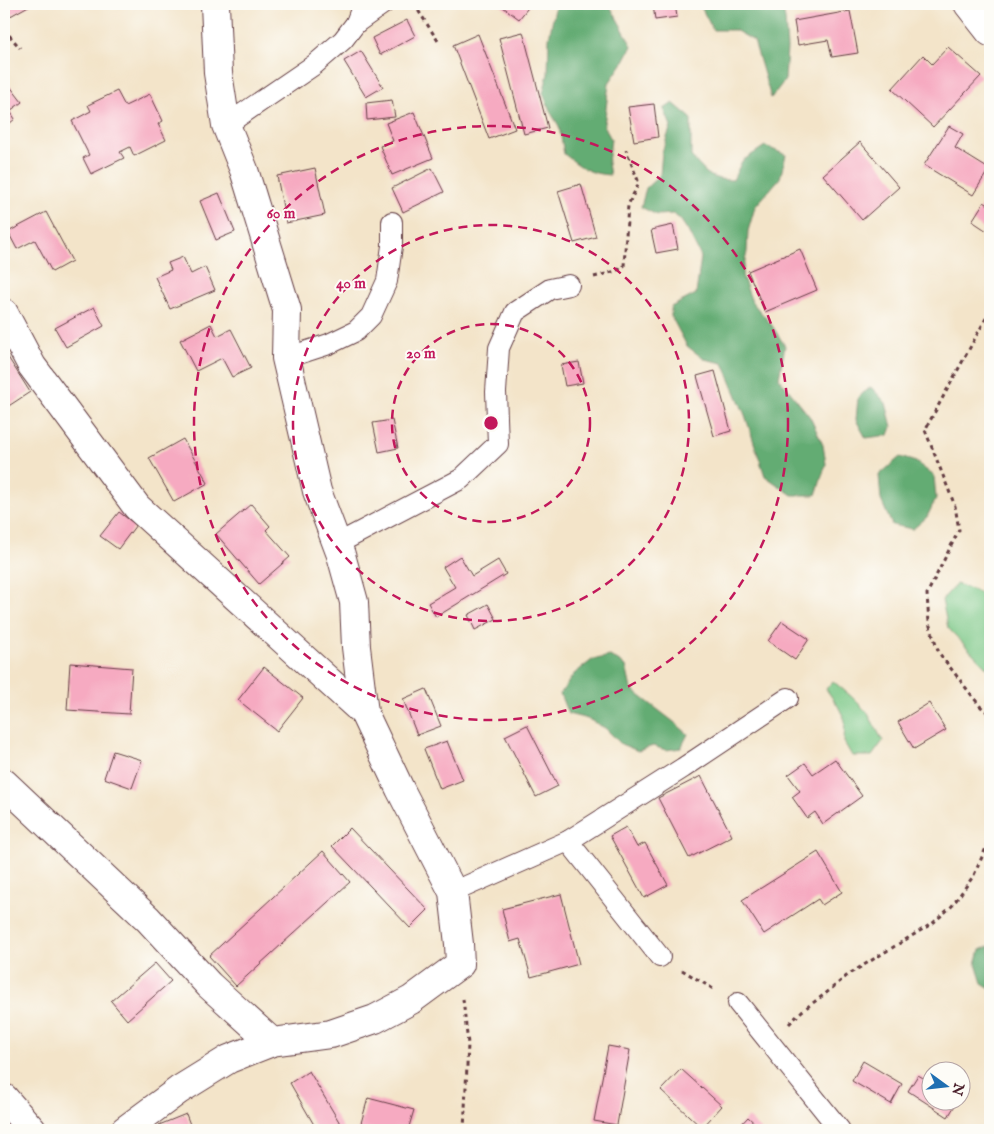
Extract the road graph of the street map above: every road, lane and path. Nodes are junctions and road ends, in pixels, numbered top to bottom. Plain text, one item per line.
1 (215, 4) edge
2 (363, 4) edge
3 (383, 4) edge
4 (414, 4) edge
5 (968, 4) edge
6 (356, 22) junction
7 (4, 30) edge
8 (990, 32) edge
9 (438, 41) dead end
10 (20, 48) dead end
11 (226, 125) junction
12 (626, 150) dead end
13 (392, 222) dead end
14 (569, 284) joint
15 (990, 311) edge
16 (4, 313) edge
17 (286, 358) junction
18 (337, 544) junction
19 (788, 698) dead end
20 (364, 713) junction
21 (990, 715) edge
22 (4, 783) edge
23 (990, 839) edge
24 (568, 841) junction
25 (453, 892) junction
26 (660, 957) joint
27 (460, 964) junction
28 (738, 1003) joint
29 (272, 1042) junction
30 (770, 1043) junction
31 (4, 1098) edge
32 (32, 1130) edge
33 (125, 1130) edge
34 (464, 1130) edge
35 (840, 1130) edge

1 - 11 street
2 - 6 lane
3 - 6 lane
4 - 9 path
5 - 8 street
6 - 11 lane
7 - 10 path
11 - 17 street
12 - 14 path
13 - 17 lane
14 - 18 lane
15 - 21 path
16 - 20 street
17 - 18 street
18 - 20 street
19 - 24 lane
20 - 25 street
22 - 29 street
23 - 30 path
24 - 25 lane
24 - 26 lane
25 - 27 street
26 - 28 path
27 - 29 street
27 - 34 path
28 - 30 lane
29 - 33 street
30 - 35 lane
31 - 32 street

